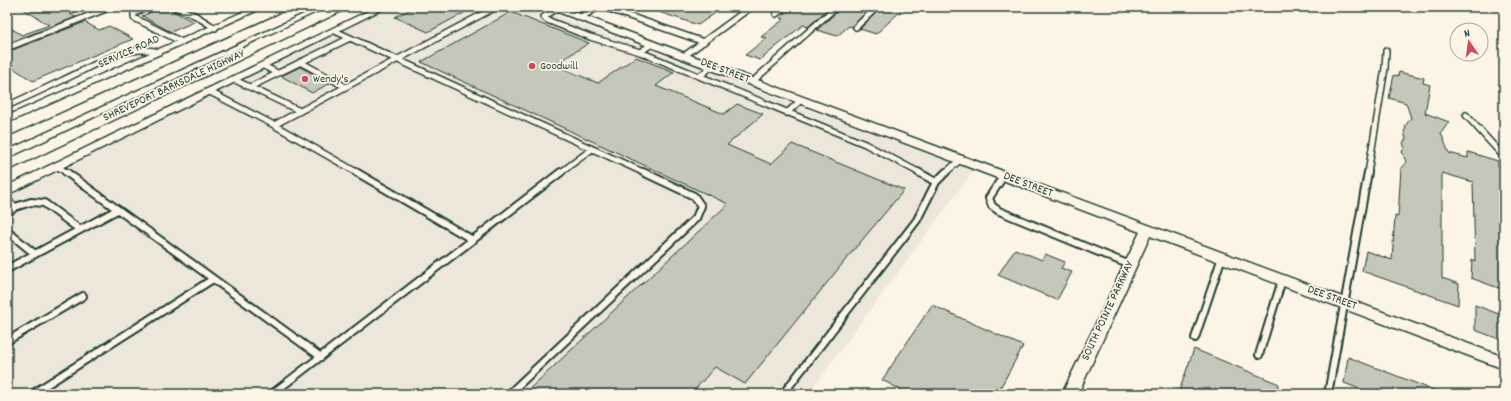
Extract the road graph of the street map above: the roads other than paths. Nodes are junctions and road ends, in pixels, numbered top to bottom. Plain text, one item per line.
1 (111, 7) edge
2 (148, 7) edge
3 (175, 7) edge
4 (261, 7) edge
5 (305, 7) edge
6 (340, 7) edge
7 (383, 7) edge
8 (496, 7) edge
9 (598, 7) edge
10 (603, 7) edge
11 (751, 7) edge
12 (785, 7) edge
13 (836, 7) edge
14 (877, 7) edge
15 (557, 8) edge
16 (776, 14) dead end
17 (581, 17) junction
18 (856, 27) dead end
19 (215, 28) junction
20 (335, 31) junction
21 (350, 38) junction
22 (182, 42) junction
23 (704, 42) junction
24 (652, 44) junction
25 (7, 48) edge
26 (1386, 51) dead end
27 (159, 52) junction
28 (640, 52) junction
29 (684, 56) junction
30 (397, 60) junction
31 (300, 62) junction
32 (264, 66) junction
33 (712, 66) junction
34 (277, 73) junction
35 (700, 76) junction
36 (235, 80) junction
37 (752, 82) junction
38 (250, 87) junction
39 (346, 87) junction
40 (210, 92) junction
41 (801, 100) junction
42 (7, 106) edge
43 (300, 112) junction
44 (787, 113) junction
45 (1466, 115) dead end
46 (7, 120) edge
47 (274, 126) junction
48 (7, 144) edge
49 (592, 149) junction
50 (1504, 157) edge
51 (960, 160) junction
52 (7, 166) edge
53 (57, 166) junction
54 (1004, 175) junction
55 (936, 182) junction
56 (7, 191) edge
57 (7, 201) edge
58 (14, 207) junction
59 (116, 210) junction
60 (7, 213) edge
61 (79, 229) junction
62 (1147, 229) junction
63 (7, 231) edge
64 (473, 240) junction
65 (35, 254) junction
66 (1222, 257) junction
67 (1130, 264) junction
68 (7, 269) edge
69 (213, 279) junction
70 (1282, 280) junction
71 (83, 296) dead end
72 (1344, 303) junction
73 (1195, 338) dead end
74 (7, 341) edge
75 (1259, 355) dead end
76 (321, 357) junction
77 (1504, 362) edge
78 (32, 394) edge
79 (272, 394) edge
80 (509, 394) edge
81 (784, 394) edge
82 (1070, 394) edge
83 (1328, 394) edge

1 - 25 lane
2 - 22 lane
3 - 19 lane
4 - 19 street, SERVICE ROAD
5 - 48 main road, SHREVEPORT BARKSDALE HIGHWAY
6 - 52 main road, SHREVEPORT BARKSDALE HIGHWAY
7 - 20 street
8 - 30 lane
9 - 17 lane
10 - 23 lane
11 - 23 lane
12 - 16 lane
13 - 37 lane
14 - 18 lane
15 - 17 street, DEE STREET
15 - 28 lane
17 - 24 street, DEE STREET
19 - 22 street, SERVICE ROAD
20 - 21 lane
20 - 32 street
21 - 30 lane
21 - 31 lane
22 - 27 street, SERVICE ROAD
23 - 29 lane
24 - 28 lane
24 - 29 street, DEE STREET
26 - 72 lane
27 - 42 lane
27 - 46 street, SERVICE ROAD
28 - 35 lane
29 - 33 street, DEE STREET
30 - 39 lane
30 - 49 lane
31 - 34 lane
31 - 39 lane
32 - 34 lane
32 - 36 street
33 - 35 lane
33 - 37 street, DEE STREET
34 - 38 lane
35 - 44 lane
36 - 38 lane
36 - 40 street
37 - 41 street, DEE STREET
38 - 43 lane
39 - 43 lane
40 - 47 lane
40 - 53 street
41 - 44 lane
41 - 51 street, DEE STREET
43 - 47 lane
44 - 55 lane
45 - 50 lane
47 - 64 lane
49 - 64 lane
49 - 80 lane
51 - 54 street, DEE STREET
51 - 55 lane
53 - 56 street
53 - 59 lane
54 - 62 street, DEE STREET
54 - 67 lane
55 - 81 lane
57 - 58 lane
58 - 60 lane
58 - 61 lane
59 - 61 lane
59 - 69 lane
61 - 65 lane
62 - 66 street, DEE STREET
62 - 67 street, SOUTH POINTE PARKWAY
63 - 65 lane
64 - 76 lane
65 - 68 lane
66 - 70 street, DEE STREET
66 - 73 lane
67 - 82 street, SOUTH POINTE PARKWAY
69 - 76 lane
69 - 78 lane
70 - 72 street, DEE STREET
70 - 75 lane
71 - 74 lane
72 - 77 street, DEE STREET
72 - 83 lane
76 - 79 lane

